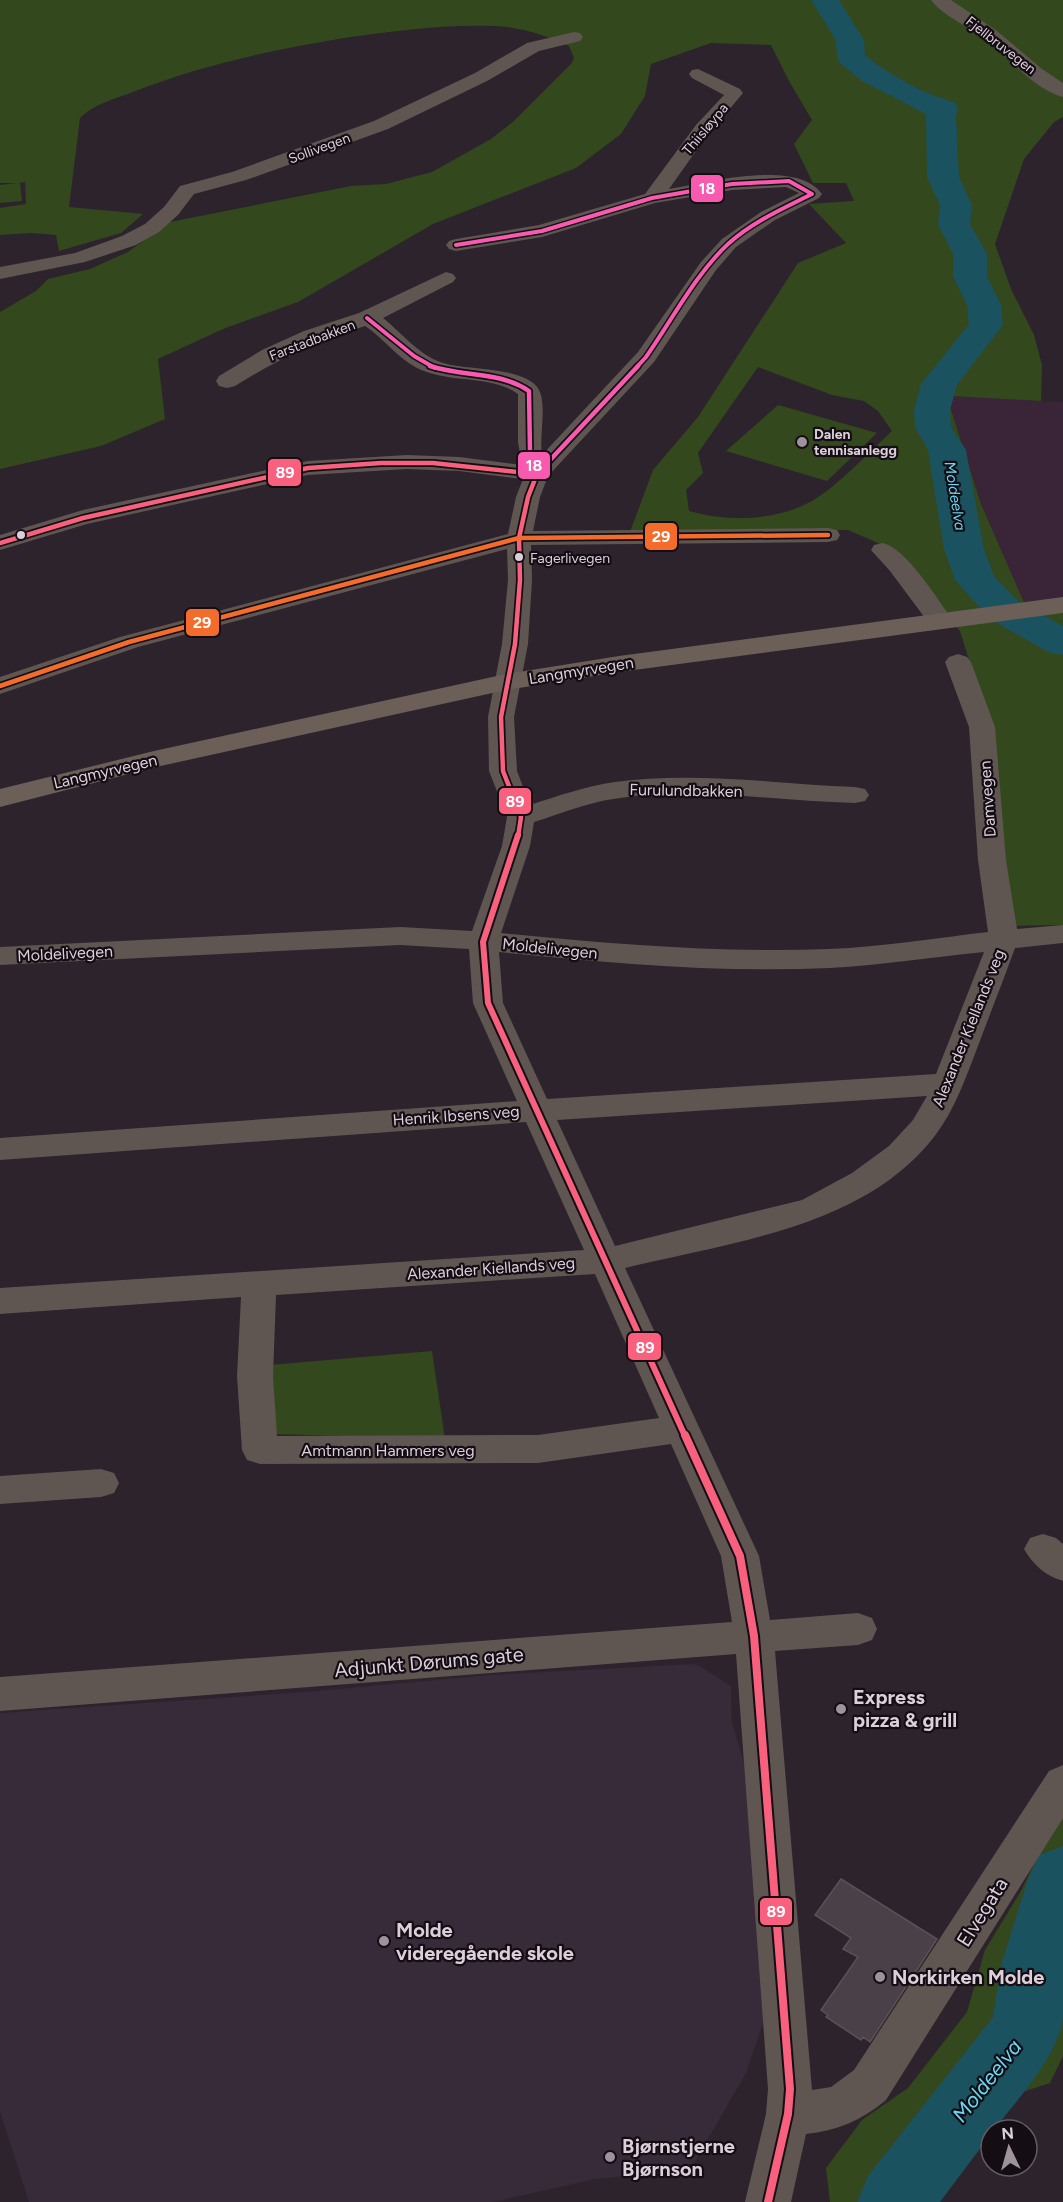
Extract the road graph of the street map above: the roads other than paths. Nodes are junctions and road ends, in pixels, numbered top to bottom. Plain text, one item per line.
1 (940, 0) edge
2 (574, 37) dead end
3 (698, 74) dead end
4 (1063, 91) edge
5 (652, 198) junction
6 (456, 245) dead end
7 (0, 273) edge
8 (446, 278) dead end
9 (367, 318) junction
10 (226, 381) dead end
11 (537, 474) junction
12 (828, 535) dead end
13 (519, 538) junction
14 (0, 543) edge
15 (883, 550) dead end
16 (1051, 607) edge
17 (949, 619) junction
18 (958, 662) dead end
19 (506, 682) junction
20 (0, 686) edge
21 (855, 795) dead end
22 (0, 798) edge
23 (521, 817) junction
24 (1062, 934) edge
25 (1004, 939) junction
26 (483, 942) junction
27 (0, 956) edge
28 (948, 1084) junction
29 (535, 1110) junction
30 (0, 1149) edge
31 (603, 1261) junction
32 (259, 1284) junction
33 (0, 1301) edge
34 (681, 1429) junction
35 (101, 1483) dead end
36 (0, 1490) edge
37 (858, 1629) dead end
38 (753, 1636) junction
39 (0, 1694) edge
40 (1063, 1783) edge
41 (788, 2114) junction
42 (768, 2202) edge

1 - 4 street, Fjellbruvegen
2 - 7 street, Sollivegen
3 - 5 street, Thiisløypa
5 - 6 street
5 - 11 street
8 - 9 street, Farstadbakken
9 - 10 street, Farstadbakken
9 - 11 street, Farstadbakken
11 - 13 street
11 - 14 street
12 - 13 street
13 - 19 street
13 - 20 street
15 - 17 street
16 - 17 main road, Langmyrvegen
17 - 19 main road, Langmyrvegen
18 - 25 street, Damvegen
19 - 22 main road, Langmyrvegen
19 - 23 street
21 - 23 street, Furulundbakken
23 - 26 street
24 - 25 street, Moldelivegen
25 - 26 street, Moldelivegen
25 - 28 street, Alexander Kiellands veg
26 - 27 street, Moldelivegen
26 - 29 street
28 - 29 street, Henrik Ibsens veg
28 - 31 street, Alexander Kiellands veg
29 - 30 street, Henrik Ibsens veg
29 - 31 street
31 - 32 street, Alexander Kiellands veg
31 - 34 street
32 - 33 street, Alexander Kiellands veg
32 - 34 street, Amtmann Hammers veg
34 - 38 street
35 - 36 street
37 - 38 street, Adjunkt Dørums gate
38 - 39 street, Adjunkt Dørums gate
38 - 41 street
40 - 41 street, Elvegata
41 - 42 street

